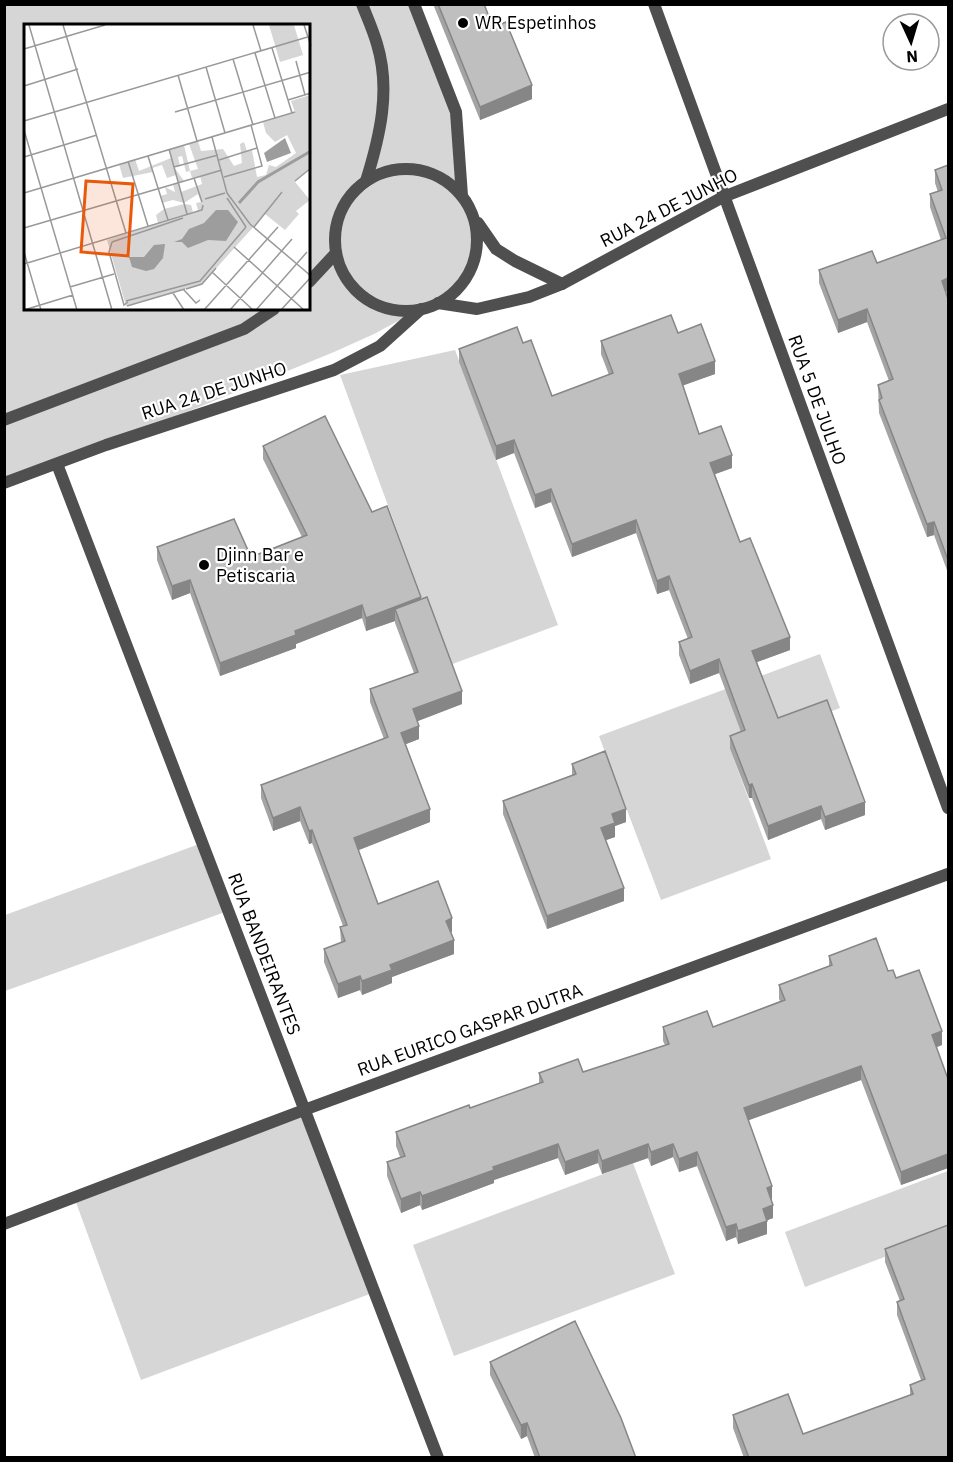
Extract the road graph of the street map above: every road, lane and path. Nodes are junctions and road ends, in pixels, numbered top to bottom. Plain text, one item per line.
1 (362, 4) edge
2 (414, 4) edge
3 (654, 4) edge
4 (948, 109) edge
5 (366, 181) junction
6 (462, 196) junction
7 (723, 197) junction
8 (473, 215) junction
9 (336, 253) junction
10 (310, 281) edge
11 (562, 284) junction
12 (438, 303) junction
13 (421, 309) junction
14 (272, 310) edge
15 (4, 420) edge
16 (57, 464) junction
17 (4, 483) edge
18 (948, 808) edge
19 (948, 874) edge
20 (304, 1110) junction
21 (4, 1224) edge
22 (438, 1458) edge

1 - 5 street
2 - 6 street
3 - 7 street, RUA 5 DE JULHO
4 - 7 street, RUA 24 DE JUNHO
5 - 6 street
5 - 9 street
6 - 8 street
7 - 11 street, RUA 24 DE JUNHO
7 - 18 street, RUA 5 DE JULHO
8 - 11 street
8 - 12 street
9 - 10 street
9 - 13 street
11 - 12 street, RUA 24 DE JUNHO
12 - 13 street
13 - 16 street, RUA 24 DE JUNHO
14 - 15 street
16 - 17 street, RUA 24 DE JUNHO
16 - 20 street, RUA BANDEIRANTES
19 - 20 street, RUA EURICO GASPAR DUTRA
20 - 21 street, RUA EURICO GASPAR DUTRA
20 - 22 street, RUA BANDEIRANTES

